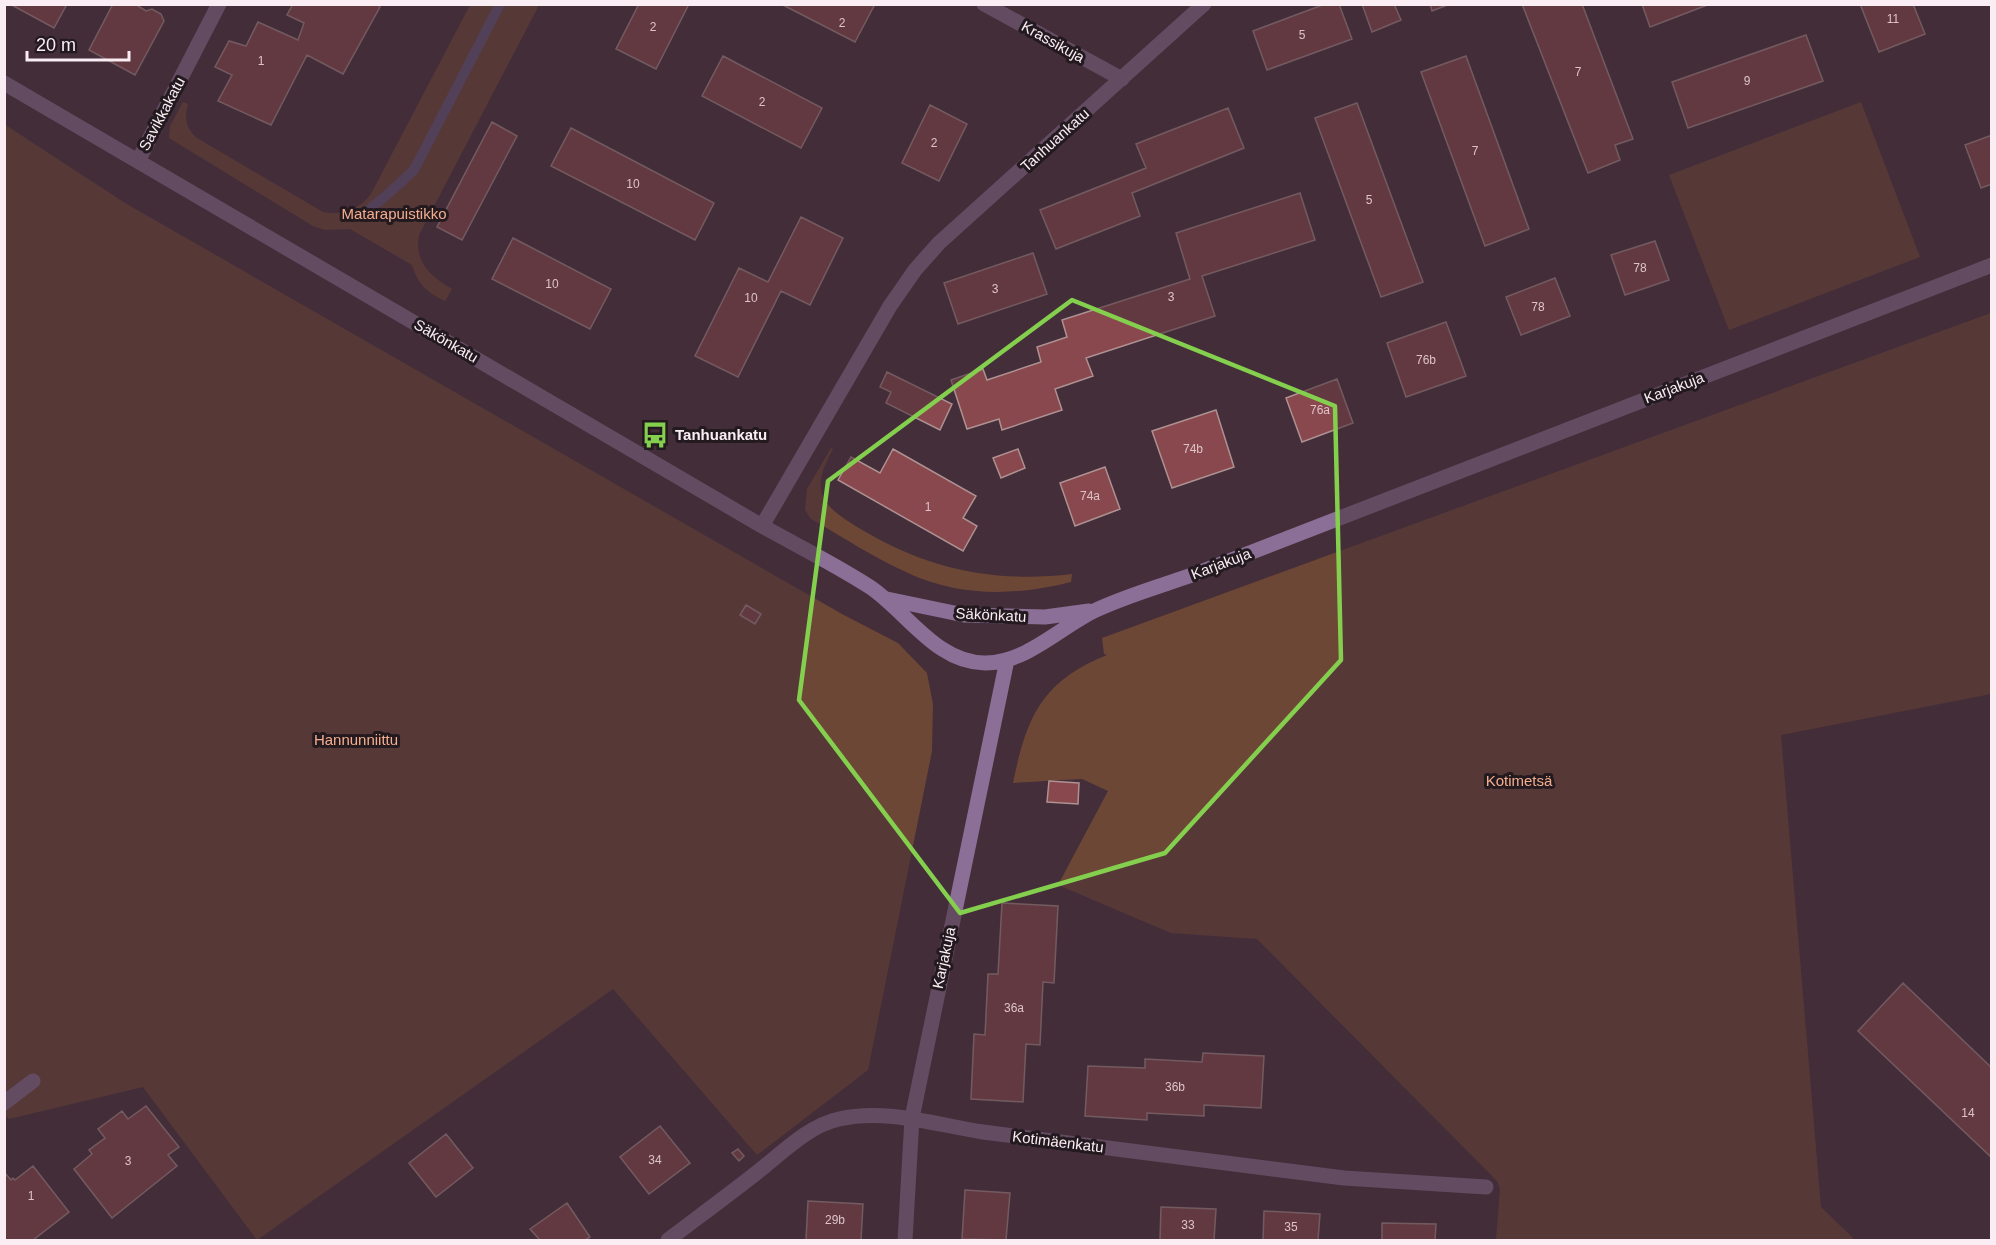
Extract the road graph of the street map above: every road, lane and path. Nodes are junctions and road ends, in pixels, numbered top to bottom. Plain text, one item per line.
1 (219, 4) edge
2 (984, 4) edge
3 (1204, 4) edge
4 (1122, 79) junction
5 (4, 83) edge
6 (138, 161) junction
7 (1992, 266) edge
8 (762, 526) junction
9 (887, 599) junction
10 (1095, 610) junction
11 (1007, 660) junction
12 (33, 1081) dead end
13 (4, 1103) edge
14 (912, 1118) junction
15 (1486, 1187) dead end
16 (668, 1240) edge
17 (905, 1240) edge

1 - 6 street, Savikkakatu
2 - 4 street, Krassikuja
3 - 4 street, Tanhuankatu
4 - 8 street, Tanhuankatu
5 - 6 street, Säkönkatu
6 - 8 street, Säkönkatu
7 - 10 street, Karjakuja
8 - 9 street, Säkönkatu
9 - 10 street, Säkönkatu
9 - 11 street, Säkönkatu
10 - 11 street, Karjakuja
11 - 14 street, Karjakuja
12 - 13 street
14 - 15 street, Kotimäenkatu
14 - 16 street, Kotimäenkatu
14 - 17 street, Karjakuja

